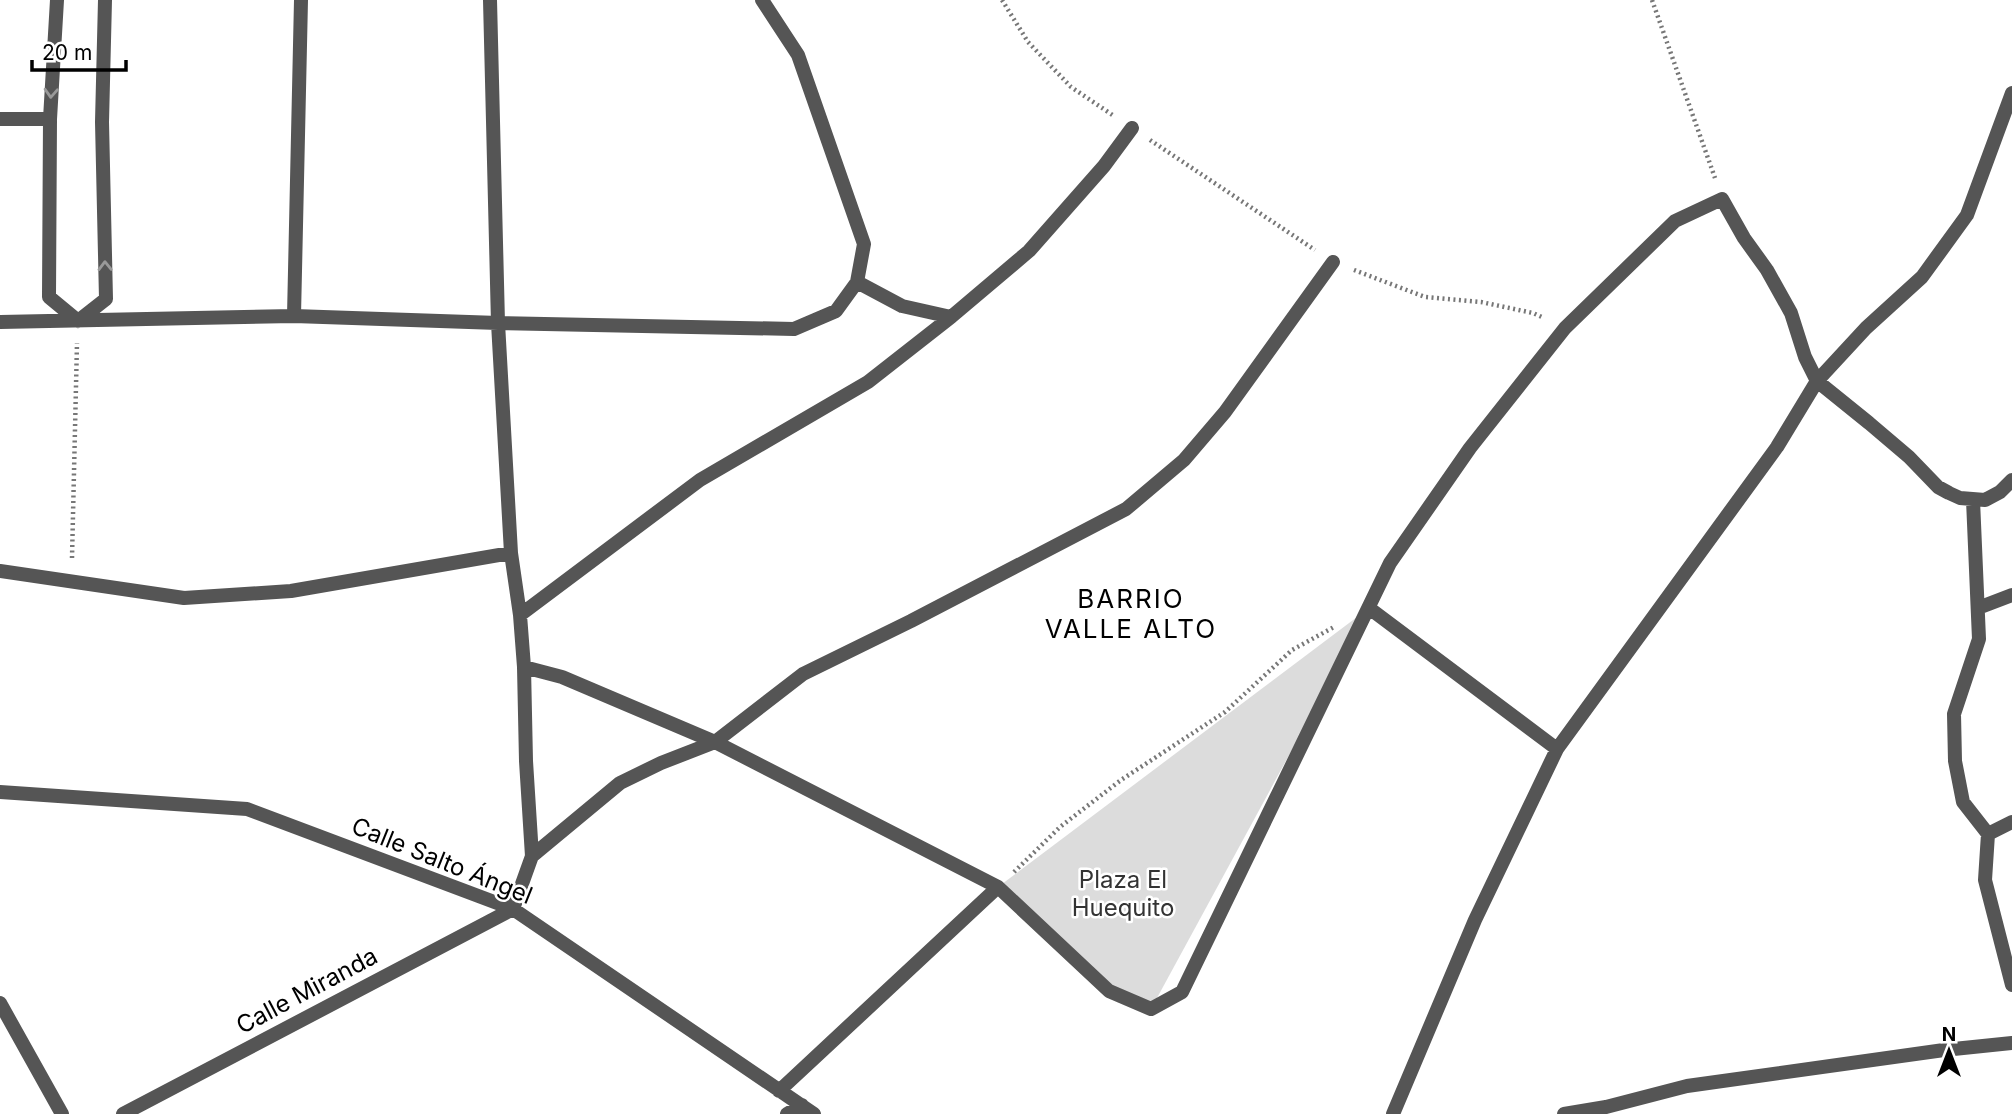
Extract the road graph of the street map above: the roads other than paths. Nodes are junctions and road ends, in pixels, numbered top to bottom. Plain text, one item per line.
1 (57, 0) edge
2 (105, 0) edge
3 (301, 0) edge
4 (490, 0) edge
5 (762, 0) edge
6 (2012, 93) edge
7 (0, 119) edge
8 (50, 119) junction
9 (1132, 128) road end
10 (1333, 262) road end
11 (857, 282) junction
12 (294, 316) junction
13 (951, 317) junction
14 (78, 321) junction
15 (0, 322) edge
16 (498, 323) junction
17 (1817, 381) junction
18 (2012, 480) edge
19 (1973, 500) junction
20 (511, 553) junction
21 (0, 571) edge
22 (2012, 595) edge
23 (1368, 608) junction
24 (1978, 608) junction
25 (520, 615) junction
26 (524, 667) junction
27 (715, 742) junction
28 (1557, 749) junction
29 (0, 792) edge
30 (2012, 822) edge
31 (1988, 834) junction
32 (532, 856) junction
33 (998, 887) junction
34 (513, 909) junction
35 (2012, 985) edge
36 (0, 1003) edge
37 (2012, 1043) edge
38 (779, 1091) junction
39 (808, 1110) edge
40 (62, 1114) edge
41 (123, 1114) edge
42 (787, 1114) edge
43 (1393, 1114) edge
44 (1564, 1114) edge

1 -> 8 street
14 -> 2 street
3 - 12 street
4 - 16 street
5 - 11 street
6 - 17 street
7 - 8 street
8 - 14 street
9 - 13 street
10 - 27 street
11 - 13 street
11 - 16 street
12 - 14 street
12 - 16 street
13 - 25 street
14 - 15 street
16 - 20 street
17 - 19 street
17 - 23 street
17 - 28 street
18 - 19 street
19 - 24 street
20 - 21 street
20 - 25 street
22 - 24 street
23 - 28 street
23 - 33 street
24 - 31 street
25 - 26 street
26 - 27 street
26 - 32 street
27 - 32 street
27 - 33 street
28 - 43 street
29 - 34 street, Calle Salto Ángel
30 - 31 street
31 - 35 street
32 - 34 street
33 - 38 street
34 - 38 street, Calle Salto Ángel
34 - 41 street, Calle Miranda
36 - 40 street
37 - 44 street
38 - 39 street, Calle Salto Ángel
39 - 42 street

